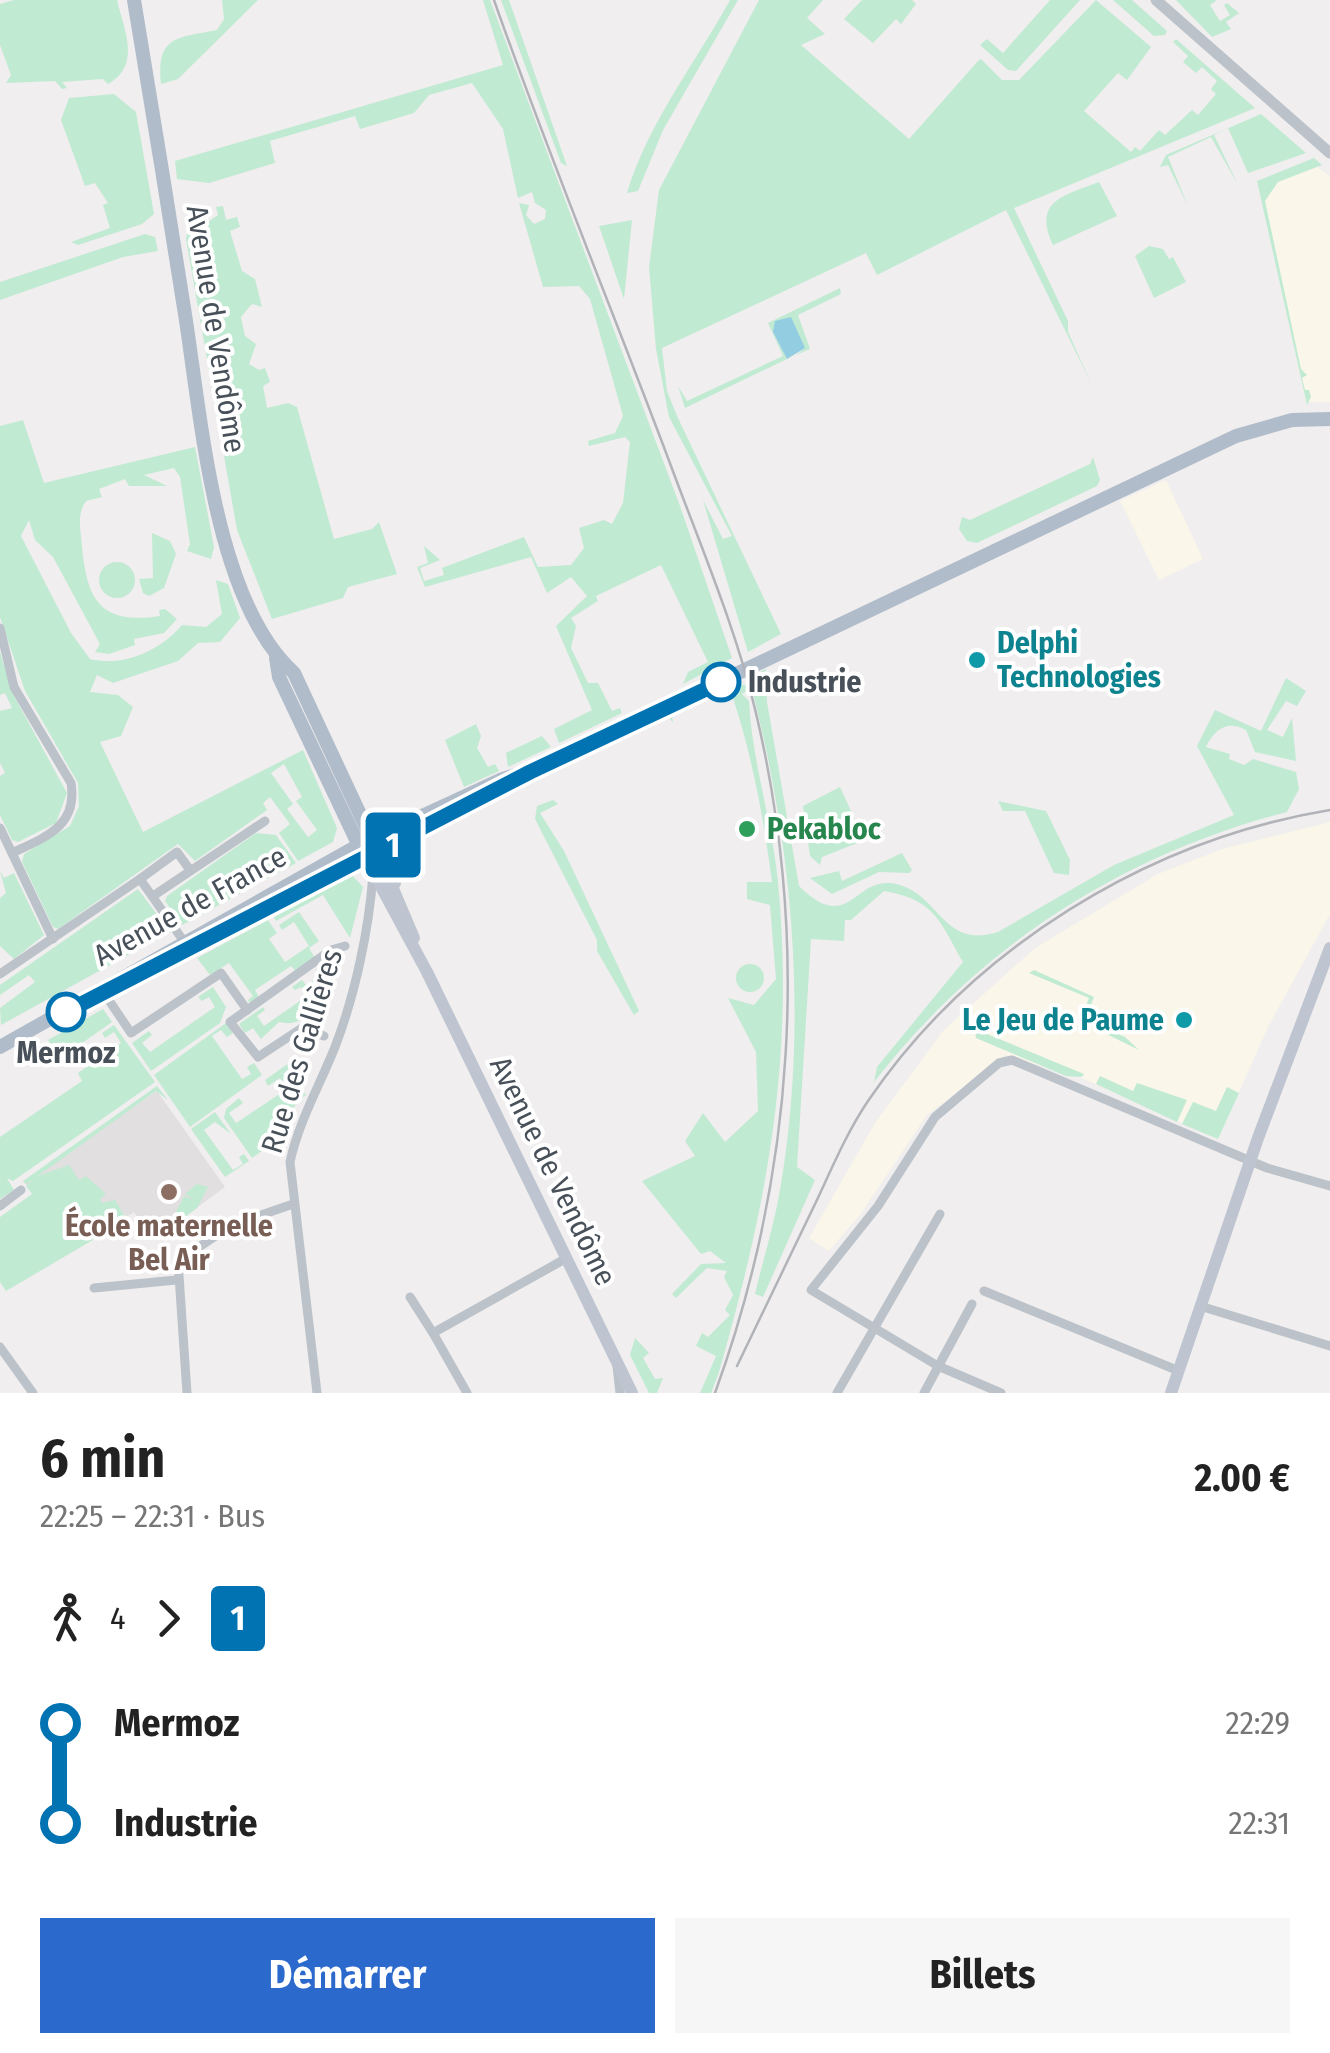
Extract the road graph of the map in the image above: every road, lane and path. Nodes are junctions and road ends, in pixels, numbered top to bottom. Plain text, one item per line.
1 (134, 0) edge
2 (1156, 0) edge
3 (1330, 153) edge
4 (1330, 419) edge
5 (0, 628) edge
6 (530, 772) junction
7 (265, 821) dead end
8 (0, 828) edge
9 (401, 841) junction
10 (12, 853) junction
11 (369, 854) junction
12 (190, 870) junction
13 (140, 879) junction
14 (153, 896) junction
15 (383, 896) junction
16 (53, 938) junction
17 (186, 946) junction
18 (345, 946) dead end
19 (1330, 949) edge
20 (0, 958) edge
21 (4, 971) edge
22 (103, 991) junction
23 (247, 1010) junction
24 (324, 1036) dead end
25 (2, 1042) edge
26 (1251, 1160) junction
27 (1330, 1186) edge
28 (22, 1190) dead end
29 (294, 1204) junction
30 (0, 1206) edge
31 (940, 1214) dead end
32 (566, 1259) junction
33 (176, 1280) junction
34 (94, 1288) dead end
35 (984, 1291) dead end
36 (410, 1296) dead end
37 (972, 1304) dead end
38 (1200, 1306) junction
39 (872, 1330) junction
40 (433, 1334) junction
41 (1330, 1346) edge
42 (2, 1354) edge
43 (618, 1363) junction
44 (938, 1366) junction
45 (1179, 1371) junction
46 (33, 1393) edge
47 (187, 1393) edge
48 (317, 1393) edge
49 (467, 1393) edge
50 (620, 1393) edge
51 (632, 1393) edge
52 (837, 1393) edge
53 (924, 1393) edge
54 (1001, 1393) edge
55 (1171, 1393) edge

1 - 11 main road, Avenue de Vendôme
2 - 3 street
4 - 6 main road
5 - 10 street
6 - 9 main road
6 - 11 main road
7 - 12 street
8 - 10 street
9 - 11 main road
9 - 15 main road
10 - 16 street
11 - 15 main road, Avenue de Vendôme
11 - 15 main road, Avenue de Vendôme
11 - 17 main road, Avenue de France
12 - 13 street
12 - 14 street
13 - 14 street
13 - 16 street
14 - 17 street
15 - 29 street, Rue des Gallières
15 - 32 main road, Avenue de Vendôme
16 - 21 street
17 - 22 main road, Avenue de France
18 - 23 street
19 - 26 main road
20 - 21 street
22 - 23 street
22 - 25 main road, Avenue de France
23 - 24 street
26 - 27 street
26 - 38 main road
26 - 39 street
28 - 30 street
29 - 33 street
29 - 48 street, Rue des Gallières
31 - 39 street
32 - 40 street
32 - 43 main road, Avenue de Vendôme
33 - 34 street
33 - 47 street
35 - 45 street
36 - 40 street
37 - 44 street
38 - 41 street
38 - 45 main road
39 - 44 street
39 - 52 street
40 - 49 street
42 - 46 street
43 - 50 street
43 - 51 main road, Avenue de Vendôme
44 - 53 street
44 - 54 street
45 - 55 main road

